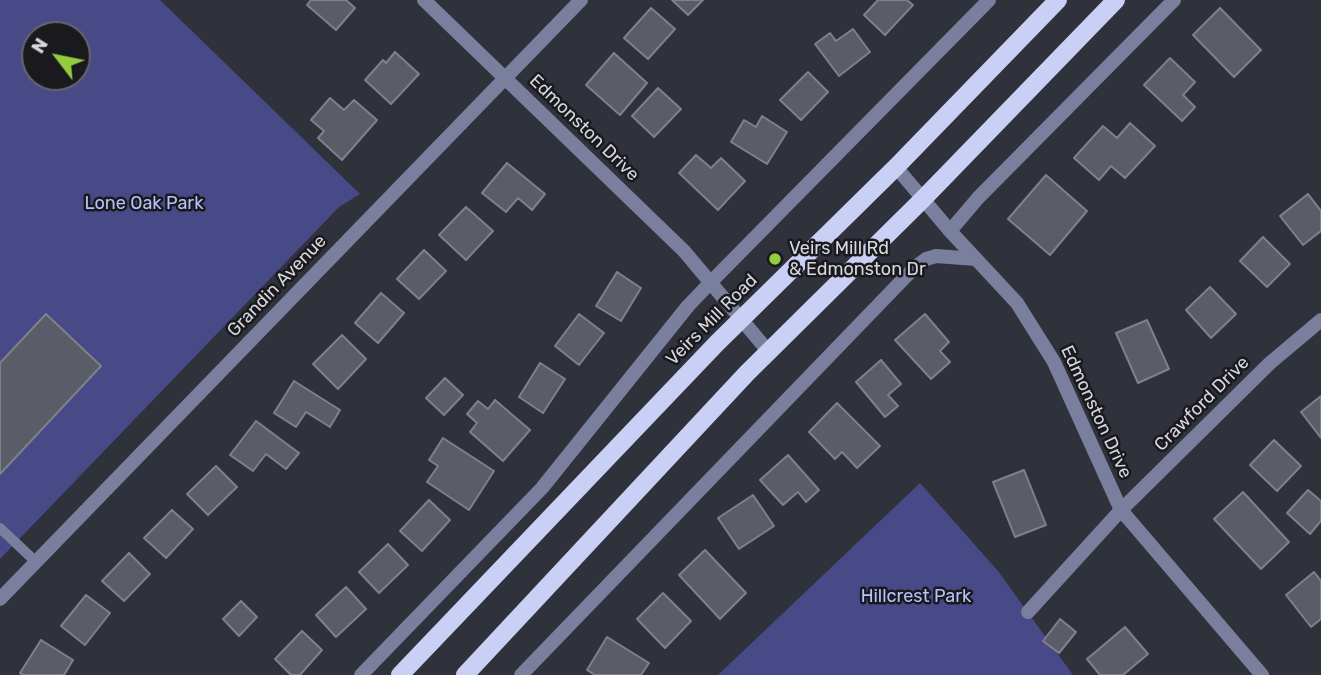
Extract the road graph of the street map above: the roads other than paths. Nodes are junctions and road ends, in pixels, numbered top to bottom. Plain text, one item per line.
1 (424, 0) edge
2 (581, 0) edge
3 (989, 0) edge
4 (1058, 0) edge
5 (1116, 0) edge
6 (1174, 0) edge
7 (505, 78) junction
8 (896, 167) junction
9 (922, 200) junction
10 (950, 231) junction
11 (976, 259) junction
12 (710, 283) junction
13 (740, 320) junction
14 (1321, 320) edge
15 (768, 351) junction
16 (1121, 510) junction
17 (0, 528) edge
18 (36, 562) junction
19 (1, 597) edge
20 (1028, 612) dead end
21 (361, 675) edge
22 (400, 675) edge
23 (465, 675) edge
24 (522, 675) edge
25 (1262, 675) edge

1 - 7 street, Edmonston Drive
2 - 7 street, Grandin Avenue
3 - 12 street, Veirs Mill Road
4 - 8 main road, Veirs Mill Road
5 - 9 main road
6 - 10 street
7 - 12 street, Edmonston Drive
7 - 18 street, Grandin Avenue
8 - 9 street, Edmonston Drive
8 - 13 main road, Veirs Mill Road
9 - 10 street, Edmonston Drive
9 - 15 main road
10 - 11 street, Edmonston Drive
11 - 16 street, Edmonston Drive
11 - 24 street
12 - 13 street, Edmonston Drive
12 - 21 street, Veirs Mill Road
13 - 15 street, Edmonston Drive
13 - 22 main road, Veirs Mill Road
14 - 16 street, Crawford Drive
15 - 23 main road
16 - 20 street, Crawford Drive
16 - 25 street, Edmonston Drive
17 - 18 lane
18 - 19 street, Grandin Avenue

